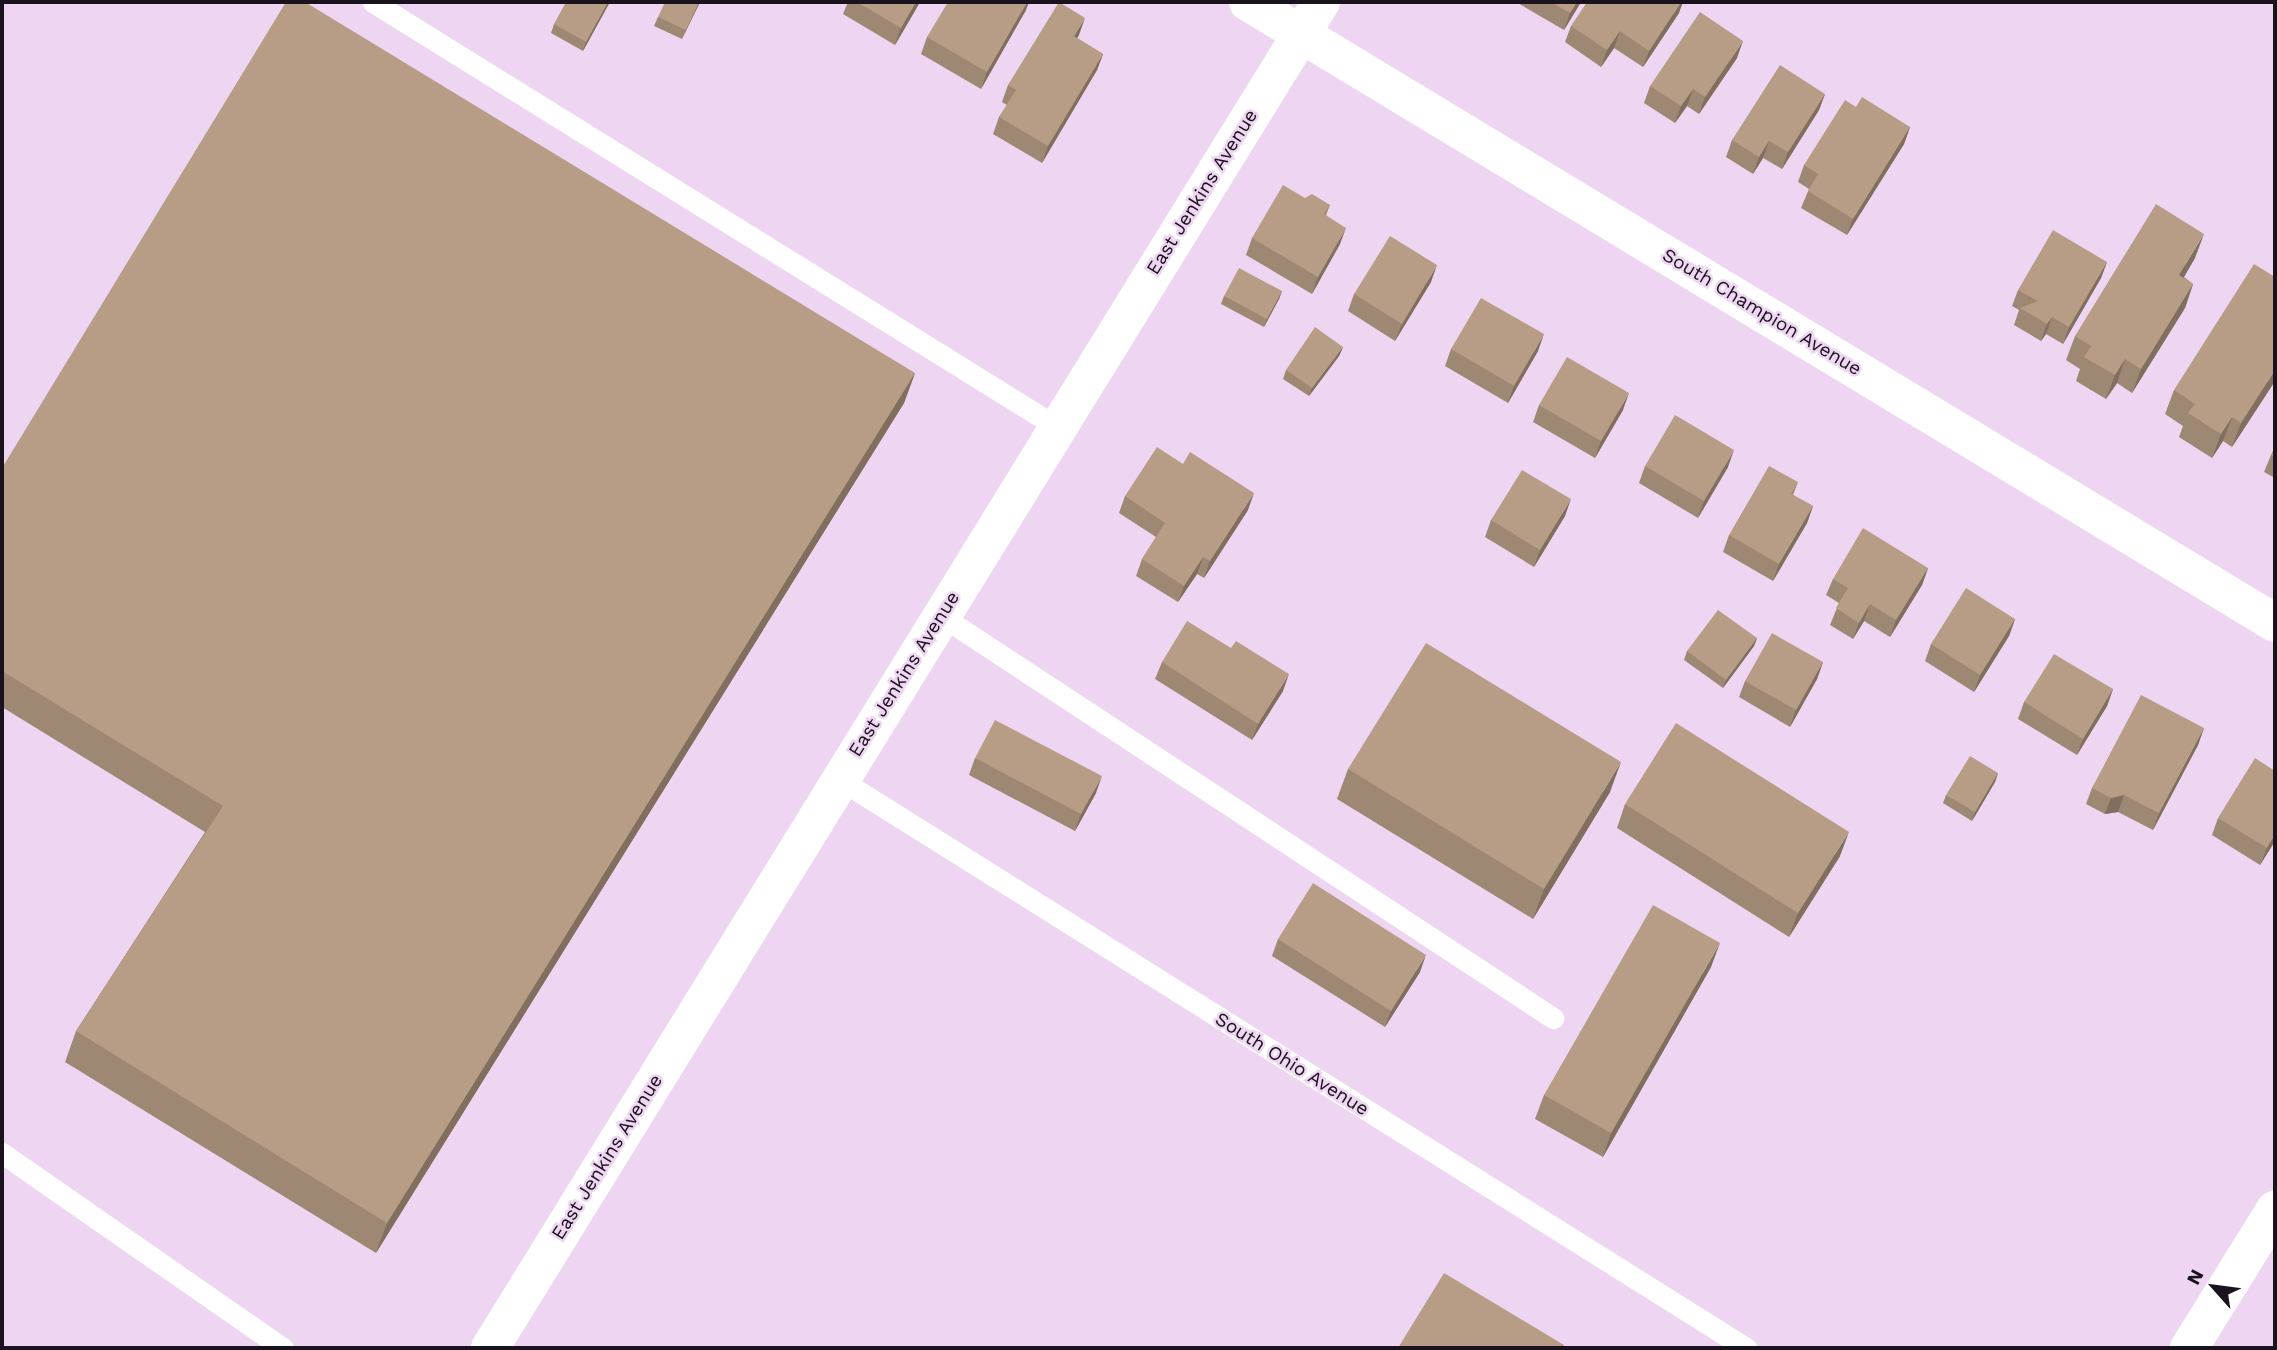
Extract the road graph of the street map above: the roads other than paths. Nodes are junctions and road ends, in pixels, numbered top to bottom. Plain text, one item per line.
1 (373, 2) edge
2 (1248, 2) edge
3 (1321, 2) edge
4 (1301, 33) junction
5 (1057, 426) junction
6 (940, 615) junction
7 (2275, 623) edge
8 (839, 779) junction
9 (1553, 1018) dead end
10 (2, 1153) edge
11 (2275, 1209) edge
12 (282, 1348) edge
13 (490, 1348) edge
14 (1746, 1348) edge
15 (2189, 1348) edge

1 - 5 lane
2 - 4 street, South Champion Avenue
3 - 4 street, East Jenkins Avenue
4 - 5 street, East Jenkins Avenue
4 - 7 street, South Champion Avenue
5 - 6 street, East Jenkins Avenue
6 - 8 street, East Jenkins Avenue
6 - 9 lane
8 - 13 street, East Jenkins Avenue
8 - 14 lane, South Ohio Avenue
10 - 12 lane
11 - 15 street

